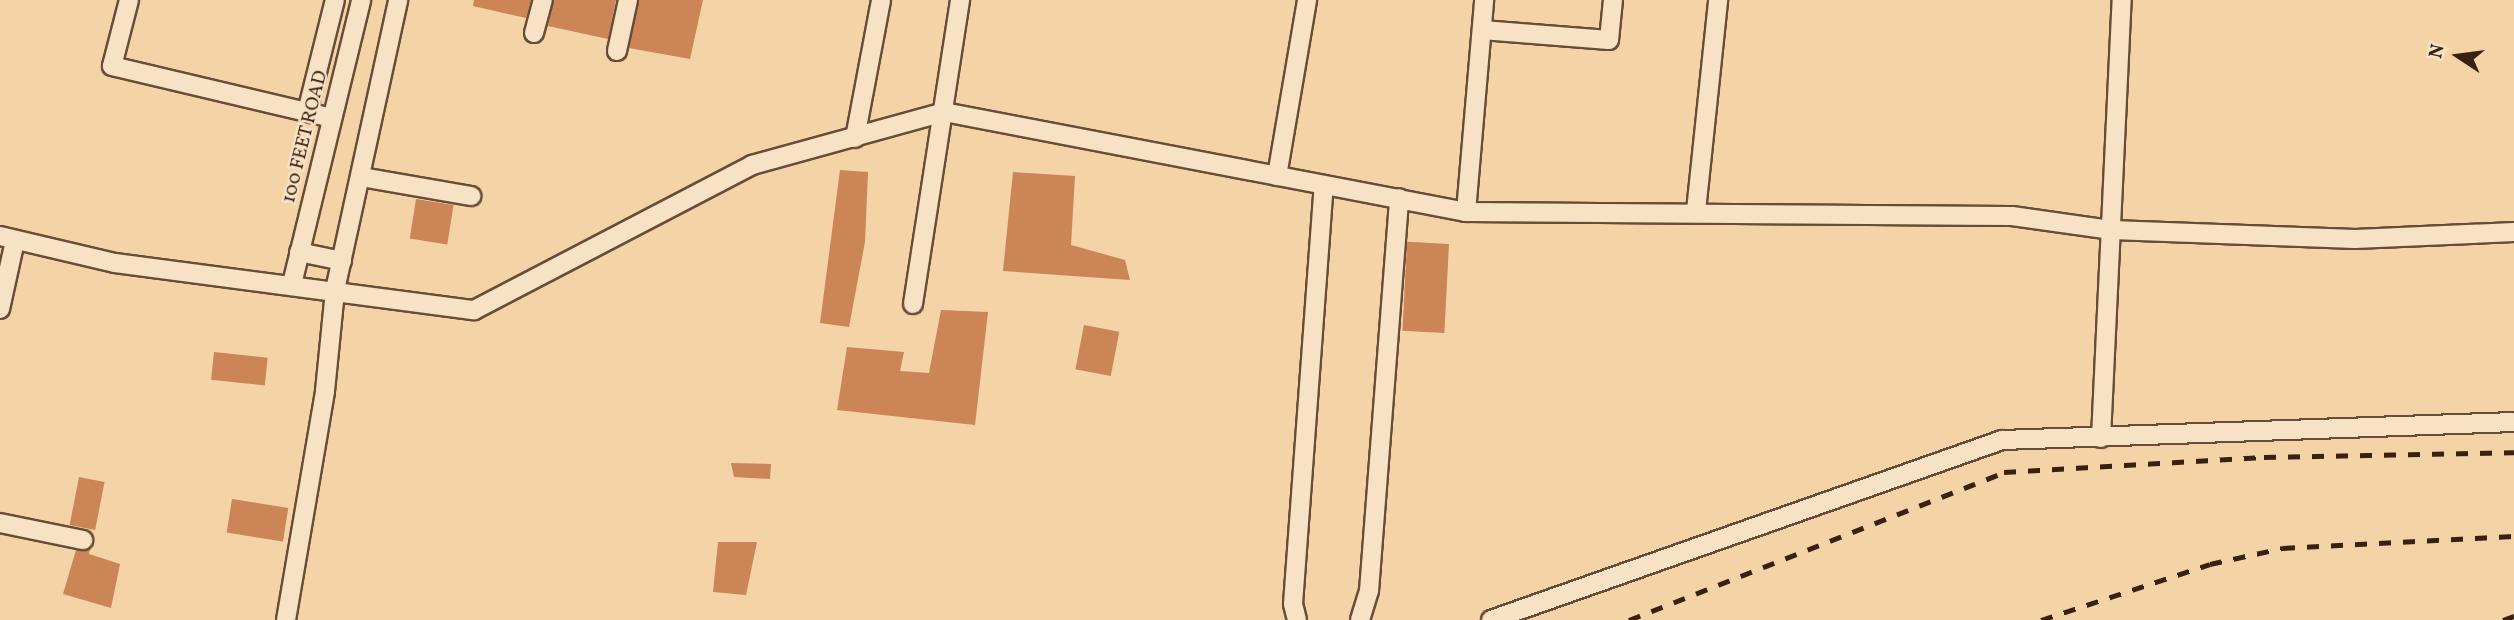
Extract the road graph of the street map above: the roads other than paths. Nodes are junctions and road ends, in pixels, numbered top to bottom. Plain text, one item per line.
1 (129, 0) edge
2 (335, 0) edge
3 (361, 0) edge
4 (398, 0) edge
5 (543, 0) edge
6 (628, 0) edge
7 (881, 0) edge
8 (961, 0) edge
9 (1307, 0) edge
10 (1484, 0) edge
11 (1613, 0) edge
12 (1718, 0) edge
13 (2122, 0) edge
14 (1482, 30) junction
15 (534, 33) dead end
16 (617, 51) dead end
17 (307, 112) junction
18 (944, 112) junction
19 (332, 118) junction
20 (855, 138) junction
21 (1276, 176) junction
22 (361, 177) junction
23 (1324, 185) junction
24 (471, 196) dead end
25 (1399, 198) junction
26 (1696, 211) junction
27 (1466, 212) junction
28 (2112, 230) junction
29 (2514, 232) edge
30 (7, 238) edge
31 (299, 252) junction
32 (342, 261) junction
33 (292, 284) junction
34 (335, 290) junction
35 (913, 304) dead end
36 (0, 309) edge
37 (2514, 422) edge
38 (2101, 438) junction
39 (0, 523) edge
40 (83, 540) dead end
41 (286, 620) edge
42 (1297, 620) edge
43 (1360, 620) edge
44 (1491, 620) edge

1 - 17 street
2 - 17 street
3 - 19 street, 100 FEET ROAD
4 - 22 street
5 - 15 street
6 - 16 street
7 - 20 street
8 - 18 street
9 - 21 street
10 - 14 street
11 - 14 street
12 - 26 street
13 - 28 street
14 - 27 street
17 - 19 street
18 - 20 street
18 - 21 street
18 - 35 street
19 - 31 street, 100 FEET ROAD
20 - 34 street
21 - 23 street
22 - 24 street
22 - 32 street
23 - 25 street
23 - 42 street
25 - 27 street
25 - 43 street
26 - 27 street
26 - 28 street
28 - 29 street
28 - 38 street
30 - 33 street
30 - 36 street
31 - 32 street
31 - 33 street, 100 FEET ROAD
32 - 34 street
33 - 34 street
34 - 41 street
37 - 38 street
38 - 44 street
39 - 40 street

